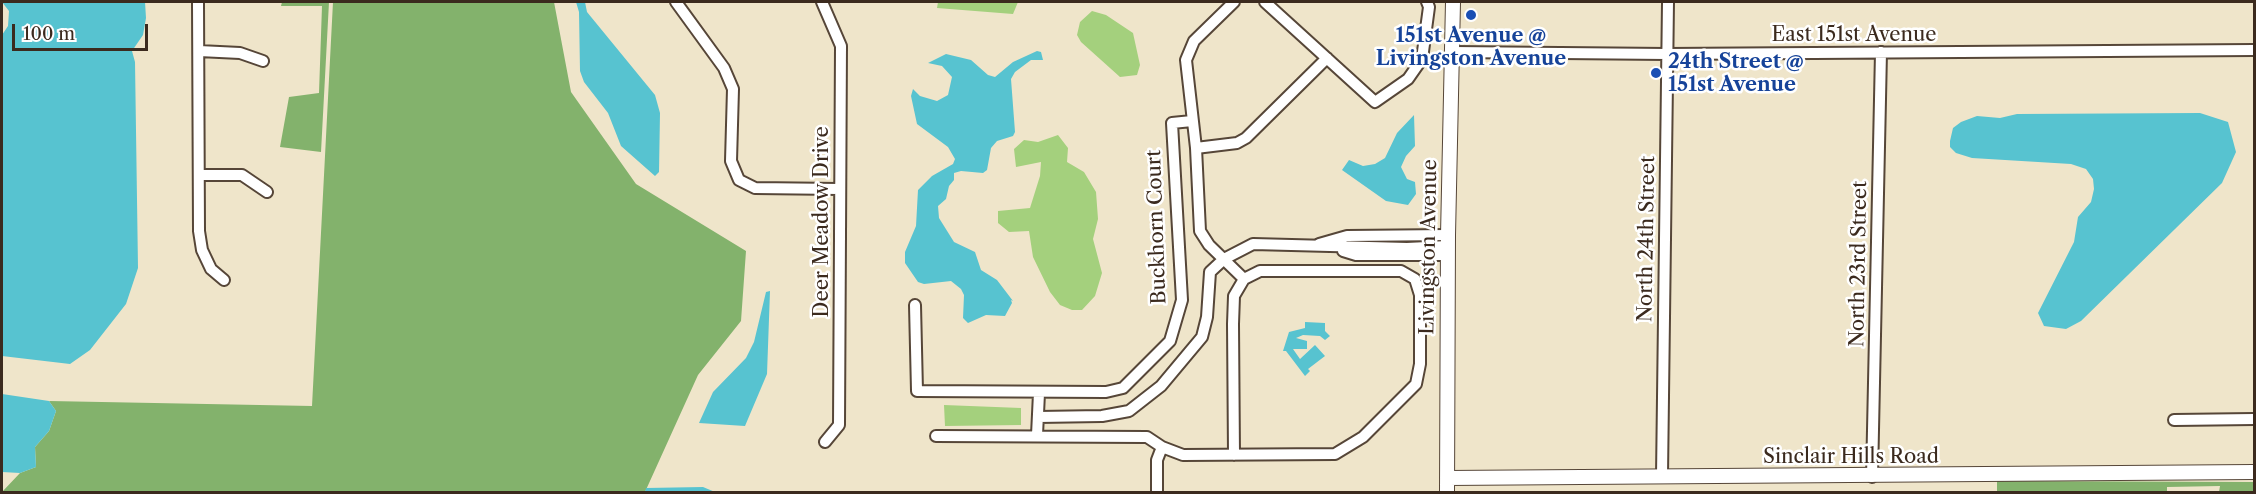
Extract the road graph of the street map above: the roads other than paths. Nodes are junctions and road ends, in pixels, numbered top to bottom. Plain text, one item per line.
1 (198, 2) edge
2 (676, 2) edge
3 (822, 2) edge
4 (1234, 2) edge
5 (1265, 2) edge
6 (1427, 2) edge
7 (1453, 2) edge
8 (1668, 2) edge
9 (2254, 50) edge
10 (199, 51) junction
11 (1453, 52) junction
12 (1881, 52) junction
13 (1667, 54) junction
14 (1327, 58) junction
15 (263, 61) dead end
16 (1192, 121) junction
17 (1196, 148) junction
18 (200, 175) junction
19 (840, 189) junction
20 (267, 192) dead end
21 (1316, 245) junction
22 (1448, 245) junction
23 (1224, 259) junction
24 (1244, 279) junction
25 (224, 280) dead end
26 (915, 305) dead end
27 (1039, 393) junction
28 (1038, 417) junction
29 (2254, 419) edge
30 (2174, 420) dead end
31 (1037, 435) junction
32 (936, 436) dead end
33 (825, 442) dead end
34 (1162, 447) junction
35 (1234, 455) junction
36 (2254, 472) edge
37 (1662, 476) junction
38 (1872, 477) junction
39 (1447, 478) junction
40 (1157, 492) edge
41 (1447, 492) edge

1 - 10 street
2 - 19 street
3 - 19 street, Deer Meadow Drive
4 - 16 street
5 - 14 street
6 - 14 street
7 - 11 street, Livingston Avenue
8 - 13 street, North 24th Street
9 - 12 street, East 151st Avenue
10 - 15 street
10 - 18 street
11 - 13 street, East 151st Avenue
11 - 22 street, Livingston Avenue
12 - 13 street, East 151st Avenue
12 - 38 street, North 23rd Street
13 - 37 street, North 24th Street
14 - 17 street
16 - 17 street
16 - 27 street, Buckhorn Court
17 - 23 street
18 - 20 street
18 - 25 street
19 - 33 street, Deer Meadow Drive
21 - 22 street
21 - 22 street
21 - 23 street
22 - 39 street, Livingston Avenue
23 - 24 street
23 - 28 street
24 - 35 street
24 - 35 street
26 - 27 street, Buckhorn Court
27 - 28 street
28 - 31 street
29 - 30 street
31 - 32 street
31 - 34 street
34 - 35 street
34 - 40 street
36 - 38 street, Sinclair Hills Road
37 - 38 street, Sinclair Hills Road
37 - 39 street, Sinclair Hills Road
39 - 41 street, Livingston Avenue

